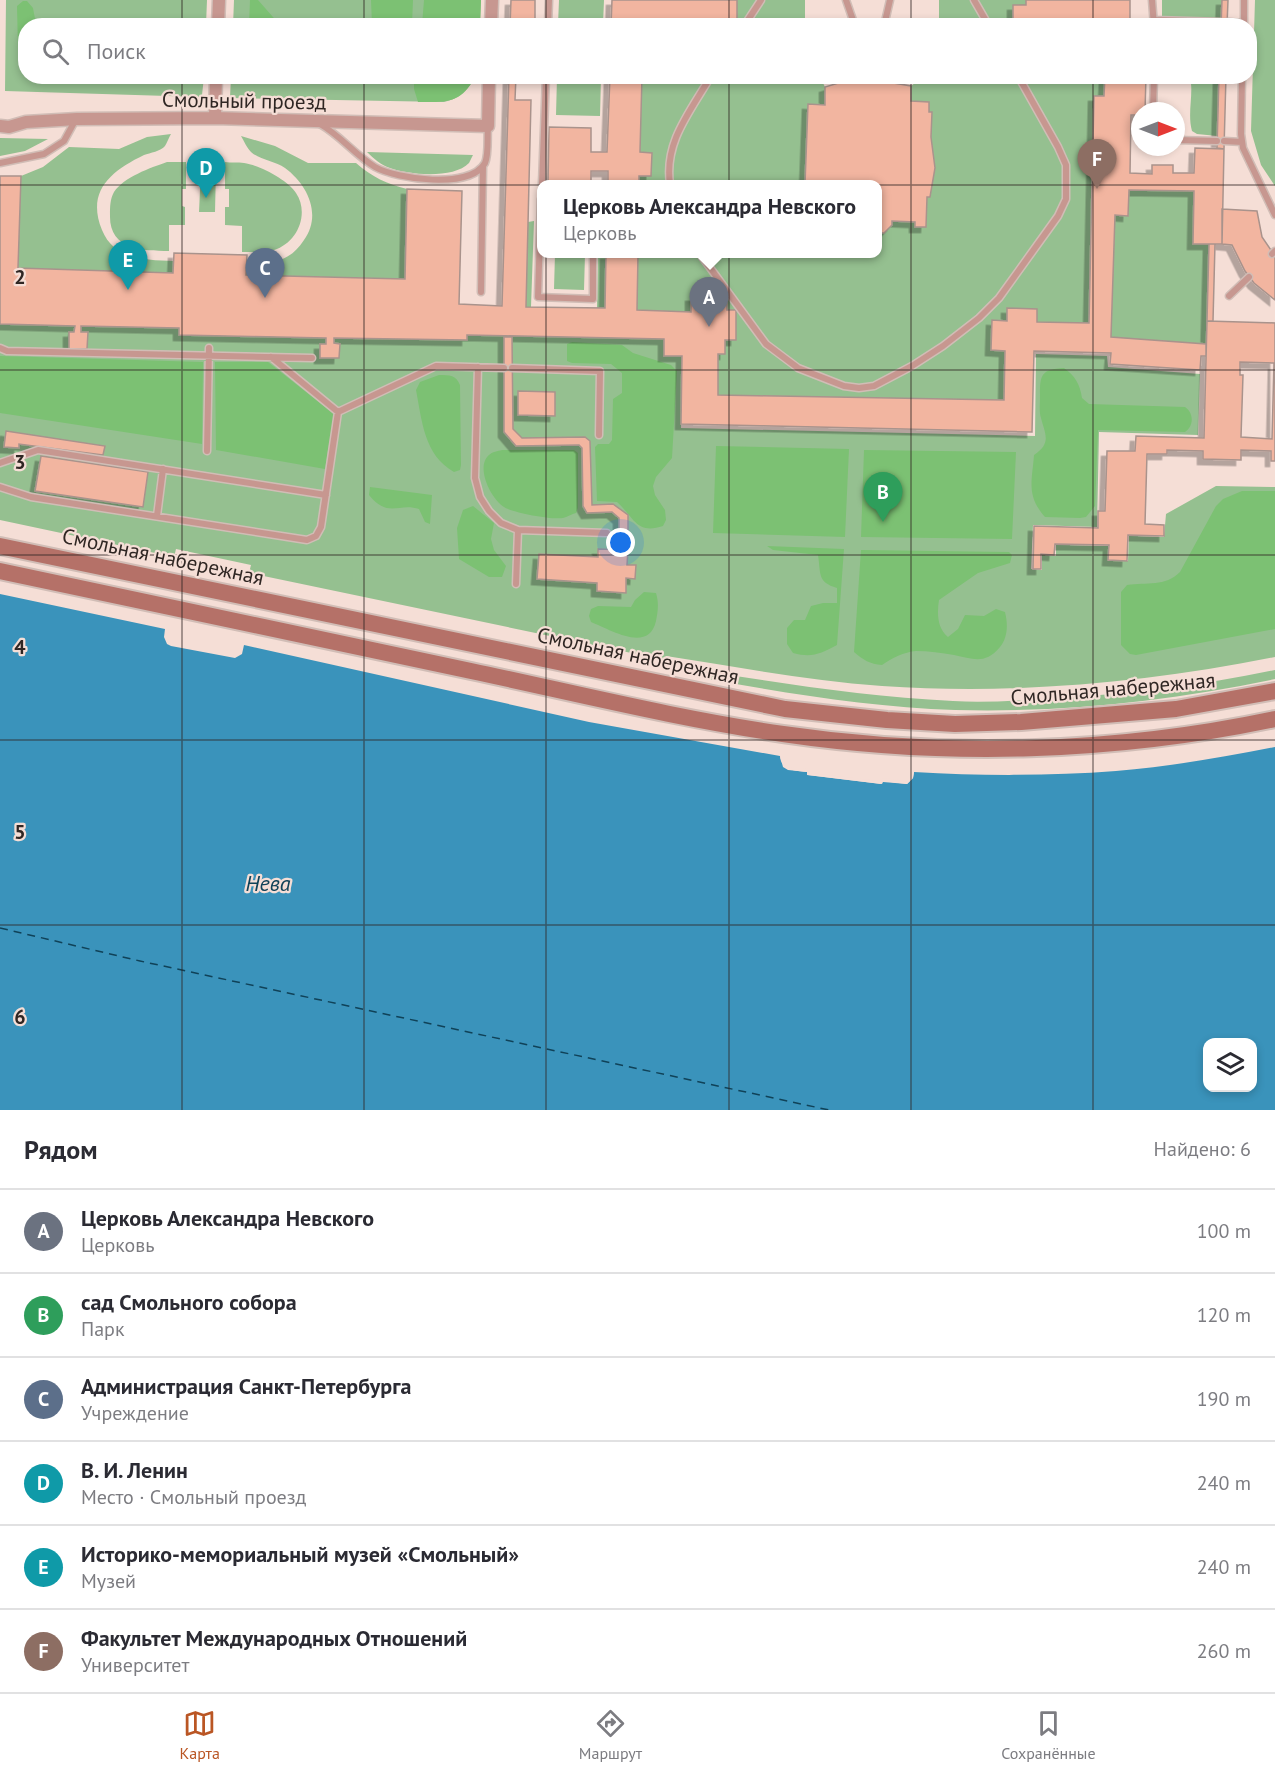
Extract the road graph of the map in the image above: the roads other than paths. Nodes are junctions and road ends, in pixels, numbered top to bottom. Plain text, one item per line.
1 (219, 0) edge
2 (492, 0) edge
3 (549, 0) edge
4 (761, 0) edge
5 (846, 0) edge
6 (890, 0) edge
7 (974, 0) edge
8 (1152, 0) edge
9 (1244, 0) edge
10 (218, 18) edge
11 (491, 18) edge
12 (548, 18) edge
13 (749, 18) edge
14 (852, 18) edge
15 (886, 18) edge
16 (984, 18) edge
17 (1154, 18) edge
18 (1244, 18) edge
19 (216, 84) edge
20 (489, 84) edge
21 (546, 84) edge
22 (707, 84) edge
23 (1023, 84) edge
24 (1154, 84) edge
25 (1242, 84) edge
26 (1153, 102) edge
27 (215, 118) junction
28 (77, 119) junction
29 (314, 121) junction
30 (0, 126) edge
31 (488, 126) junction
32 (1185, 140) edge
33 (1242, 142) junction
34 (0, 163) edge
35 (483, 166) junction
36 (542, 180) edge
37 (670, 180) edge
38 (1273, 207) edge
39 (1275, 215) edge
40 (539, 258) edge
41 (593, 258) edge
42 (703, 258) edge
43 (1249, 277) dead end
44 (481, 292) dead end
45 (1229, 297) dead end
46 (0, 348) edge
47 (209, 348) dead end
48 (209, 356) junction
49 (271, 357) junction
50 (312, 358) dead end
51 (478, 367) junction
52 (504, 368) dead end
53 (512, 368) dead end
54 (338, 412) junction
55 (599, 435) dead end
56 (207, 451) dead end
57 (0, 463) edge
58 (163, 470) junction
59 (0, 487) edge
60 (326, 495) junction
61 (157, 516) junction
62 (518, 530) junction
63 (607, 533) dead end
64 (0, 546) edge
65 (0, 571) edge
66 (516, 584) dead end
67 (1275, 691) edge
68 (1275, 719) edge

1 - 10 street
2 - 11 street
3 - 12 lane
4 - 13 lane
5 - 14 lane
6 - 15 lane
7 - 16 lane
8 - 17 lane
9 - 18 lane
19 - 27 street
20 - 31 street
21 - 36 lane
22 - 37 lane
23 - 42 lane
24 - 26 lane
25 - 33 lane
27 - 28 street, Смольный проезд
27 - 29 street, Смольный проезд
28 - 30 street, Смольный проезд
28 - 34 lane
29 - 31 street, Смольный проезд
29 - 35 lane
31 - 35 lane
32 - 33 lane
33 - 38 lane
35 - 44 lane
38 - 39 lane
40 - 41 lane
43 - 45 lane
46 - 48 lane
47 - 48 lane
48 - 49 lane
48 - 56 lane
49 - 50 lane
49 - 54 lane
51 - 52 lane
51 - 54 lane
51 - 62 lane
53 - 55 lane
54 - 60 lane
57 - 58 lane
58 - 60 lane
58 - 61 lane
59 - 61 lane
60 - 61 lane
62 - 63 lane
62 - 66 lane
64 - 67 main road, Смольная набережная
65 - 68 main road

